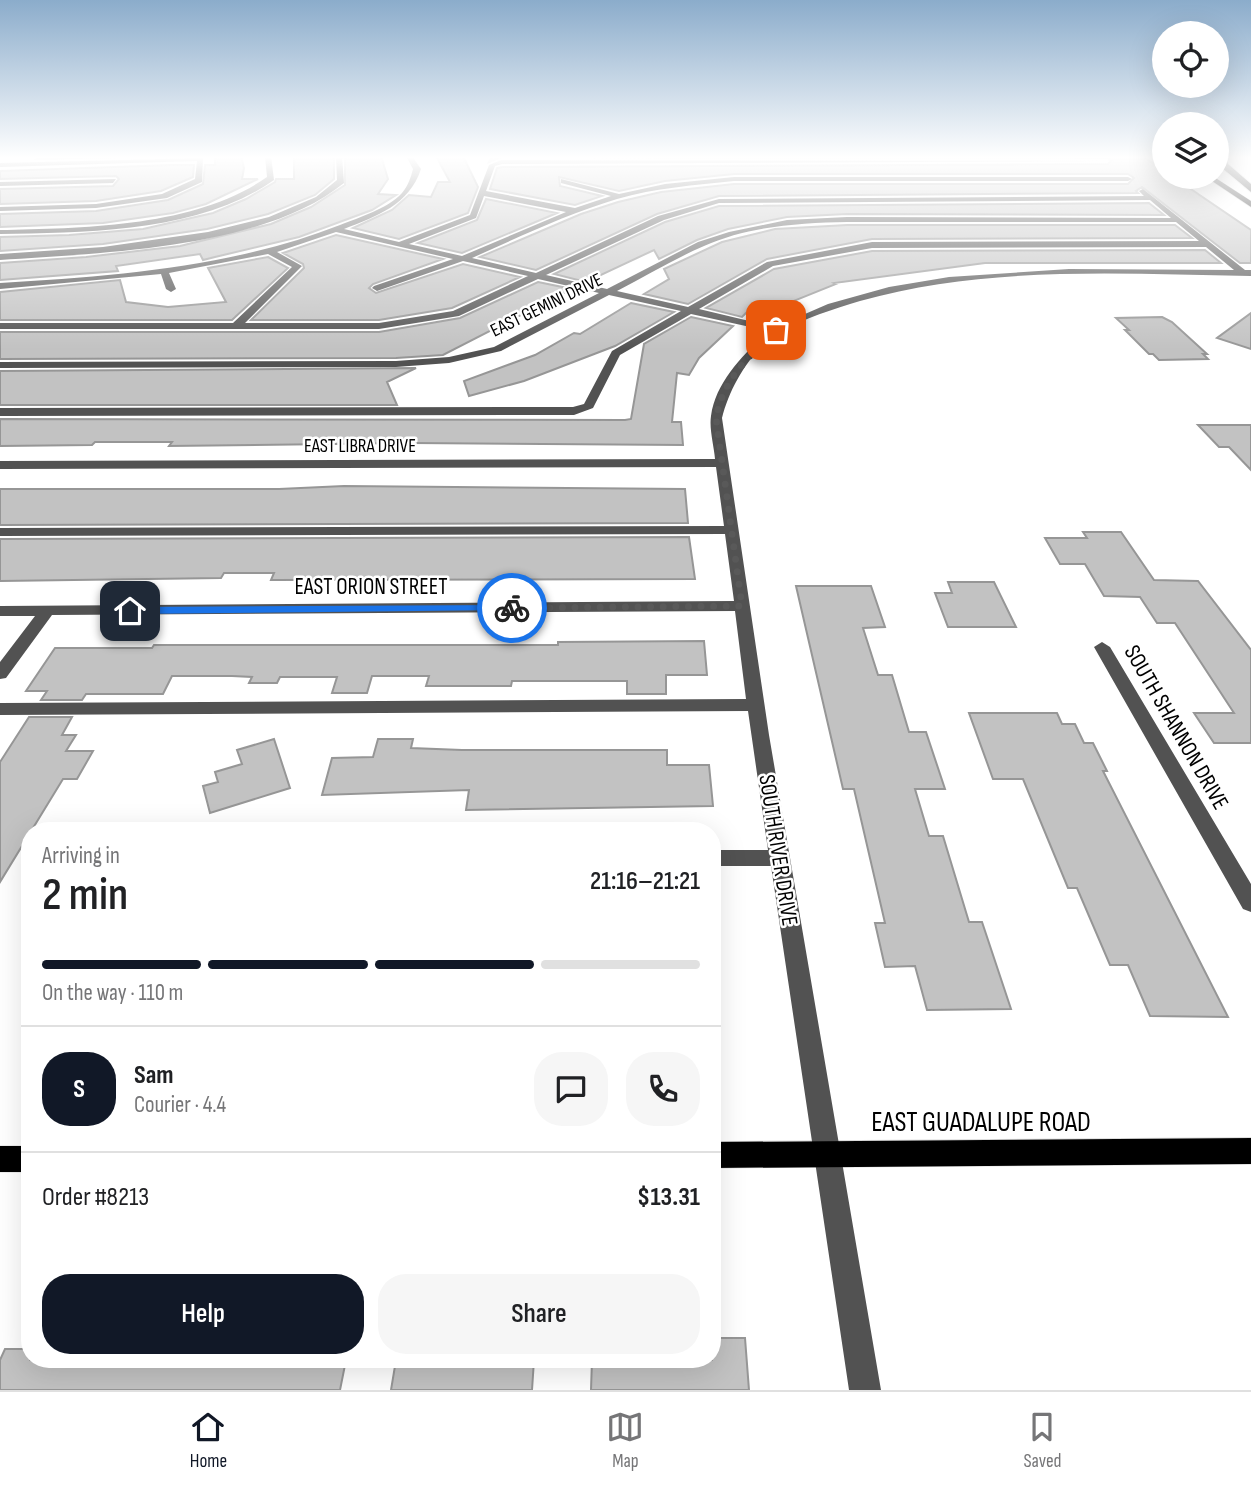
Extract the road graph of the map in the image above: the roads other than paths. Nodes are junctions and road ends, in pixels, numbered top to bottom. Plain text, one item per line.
1 (135, 221) edge
2 (265, 221) edge
3 (357, 221) edge
4 (461, 221) edge
5 (552, 221) edge
6 (655, 221) edge
7 (827, 221) edge
8 (1180, 221) edge
9 (337, 230) junction
10 (0, 232) edge
11 (401, 244) junction
12 (1208, 244) junction
13 (266, 250) junction
14 (0, 257) edge
15 (463, 258) junction
16 (164, 271) junction
17 (1247, 273) edge
18 (536, 275) junction
19 (0, 286) edge
20 (377, 288) dead end
21 (171, 289) dead end
22 (610, 292) junction
23 (688, 310) junction
24 (0, 326) edge
25 (236, 326) junction
26 (776, 330) junction
27 (0, 365) edge
28 (0, 411) edge
29 (721, 463) junction
30 (0, 465) edge
31 (730, 530) junction
32 (0, 532) edge
33 (742, 606) junction
34 (0, 611) edge
35 (47, 611) junction
36 (1102, 647) dead end
37 (0, 674) edge
38 (756, 705) junction
39 (0, 709) edge
40 (721, 858) edge
41 (781, 858) junction
42 (1251, 903) edge
43 (1251, 1151) edge
44 (826, 1154) junction
45 (721, 1155) edge
46 (0, 1159) edge
47 (21, 1159) edge
48 (865, 1390) edge

1 - 10 street
2 - 14 street
3 - 9 street
4 - 11 street
5 - 15 street
6 - 18 street
7 - 22 street, EAST GEMINI DRIVE
8 - 12 street
9 - 11 street
9 - 13 street
11 - 15 street
12 - 17 street
12 - 23 street
13 - 16 street
13 - 25 street
15 - 18 street
15 - 20 street
16 - 19 street
16 - 21 street
17 - 26 street, SOUTH RIVER DRIVE
18 - 22 street
18 - 25 street
22 - 23 street
22 - 27 street, EAST GEMINI DRIVE
23 - 26 street
23 - 28 street
24 - 25 street
26 - 29 street, SOUTH RIVER DRIVE
29 - 30 street, EAST LIBRA DRIVE
29 - 31 street, SOUTH RIVER DRIVE
31 - 32 street
31 - 33 street, SOUTH RIVER DRIVE
33 - 35 street, EAST ORION STREET
33 - 38 street, SOUTH RIVER DRIVE
34 - 35 street, EAST ORION STREET
35 - 37 street
36 - 42 street, SOUTH SHANNON DRIVE
38 - 39 street
38 - 41 street, SOUTH RIVER DRIVE
40 - 41 street
41 - 44 street, SOUTH RIVER DRIVE
43 - 44 main road, EAST GUADALUPE ROAD
44 - 45 main road, EAST GUADALUPE ROAD
44 - 48 street, SOUTH RIVER DRIVE
46 - 47 main road

